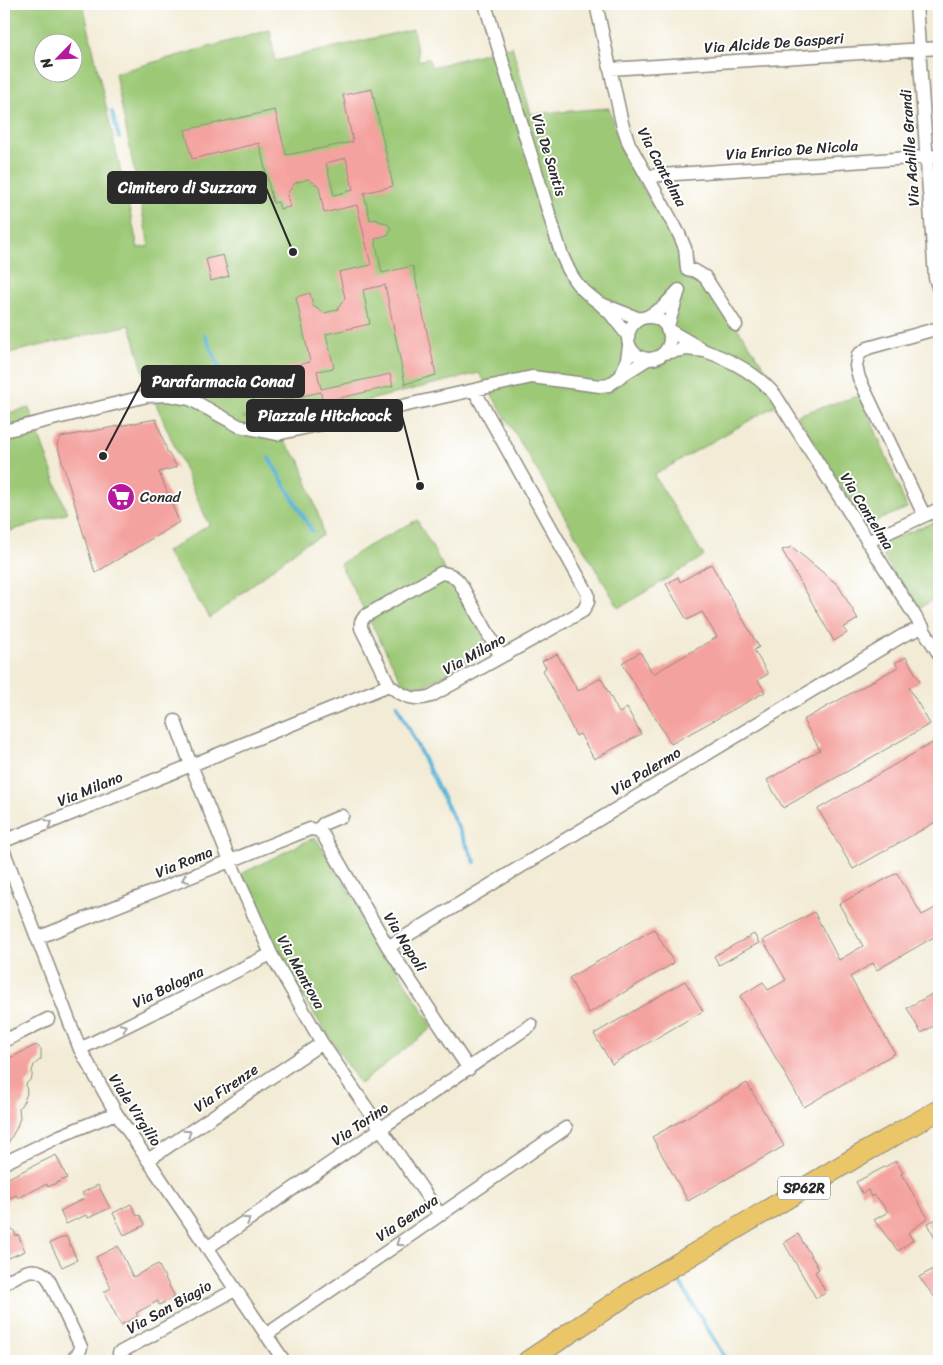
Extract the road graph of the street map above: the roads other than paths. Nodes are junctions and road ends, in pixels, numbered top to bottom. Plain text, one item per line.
1 (485, 4) edge
2 (596, 4) edge
3 (916, 4) edge
4 (939, 48) edge
5 (920, 50) junction
6 (610, 69) junction
7 (933, 156) edge
8 (647, 176) junction
9 (687, 269) junction
10 (679, 290) junction
11 (939, 290) edge
12 (599, 303) junction
13 (644, 318) junction
14 (736, 325) dead end
15 (939, 328) edge
16 (667, 329) junction
17 (629, 341) junction
18 (705, 351) junction
19 (664, 353) junction
20 (648, 359) junction
21 (621, 376) junction
22 (474, 390) junction
23 (4, 431) edge
24 (939, 509) edge
25 (924, 515) junction
26 (867, 542) junction
27 (923, 627) junction
28 (939, 654) edge
29 (501, 657) junction
30 (390, 685) junction
31 (176, 721) dead end
32 (191, 765) junction
33 (342, 816) dead end
34 (318, 830) junction
35 (4, 841) edge
36 (4, 852) edge
37 (230, 861) junction
38 (37, 938) junction
39 (388, 947) junction
40 (271, 954) junction
41 (48, 1019) dead end
42 (531, 1025) dead end
43 (4, 1041) edge
44 (322, 1043) junction
45 (80, 1049) junction
46 (469, 1069) junction
47 (939, 1110) edge
48 (116, 1113) junction
49 (566, 1128) dead end
50 (381, 1129) junction
51 (148, 1160) junction
52 (4, 1163) edge
53 (440, 1215) junction
54 (207, 1248) junction
55 (4, 1283) edge
56 (236, 1290) junction
57 (266, 1334) junction
58 (118, 1353) dead end
59 (70, 1361) edge
60 (284, 1361) edge
61 (528, 1361) edge

1 - 12 street, Via De Santis
2 - 6 street, Via Cantelma
3 - 5 street, Via Achille Grandi
4 - 5 street, Via Alcide De Gasperi
5 - 6 street, Via Alcide De Gasperi
5 - 7 street, Via Achille Grandi
6 - 8 street, Via Cantelma
7 - 8 street, Via Enrico De Nicola
7 - 11 street, Via Achille Grandi
8 - 9 street, Via Cantelma
9 - 10 street
9 - 14 street
10 - 13 street
10 - 16 street
12 - 13 street
12 - 17 street
13 - 16 street
13 - 17 street
15 - 25 street
16 - 18 street
16 - 19 street
17 - 20 street
17 - 21 street
18 - 19 street
18 - 26 street, Via Cantelma
19 - 20 street
20 - 21 street
21 - 22 street
22 - 23 street
22 - 29 street, Via Milano
24 - 25 street
25 - 26 street
26 - 27 street, Via Cantelma
27 - 28 street, Via Cantelma
27 - 39 street, Via Palermo
29 - 30 street, Via Milano
29 - 30 street
30 - 32 street, Via Milano
31 - 32 street, Via Mantova
35 -> 32 street, Via Milano
32 - 37 street, Via Mantova
33 - 34 street, Via Roma
34 - 37 street, Via Roma
34 - 39 street, Via Napoli
36 - 38 street, Viale Virgilio
37 -> 38 street, Via Roma
37 - 40 street, Via Mantova
38 - 45 street, Viale Virgilio
39 - 46 street, Via Napoli
40 - 44 street, Via Mantova
45 -> 40 street, Via Bologna
41 - 43 street
42 - 46 street, Via Torino
44 - 50 street, Via Mantova
51 -> 44 street, Via Firenze
45 - 48 street, Viale Virgilio
46 - 50 street, Via Torino
47 - 61 main road, SP62R
48 - 51 street, Viale Virgilio
48 - 52 street
49 - 53 street, Via Genova
50 - 53 street, Via Mantova
54 -> 50 street, Via Torino
51 - 54 street, Viale Virgilio
53 -> 57 street, Via Genova
54 - 56 street, Viale Virgilio
55 - 59 street
56 - 57 street, Viale Virgilio
56 - 58 street, Via San Biagio
57 - 60 street, Viale Virgilio

